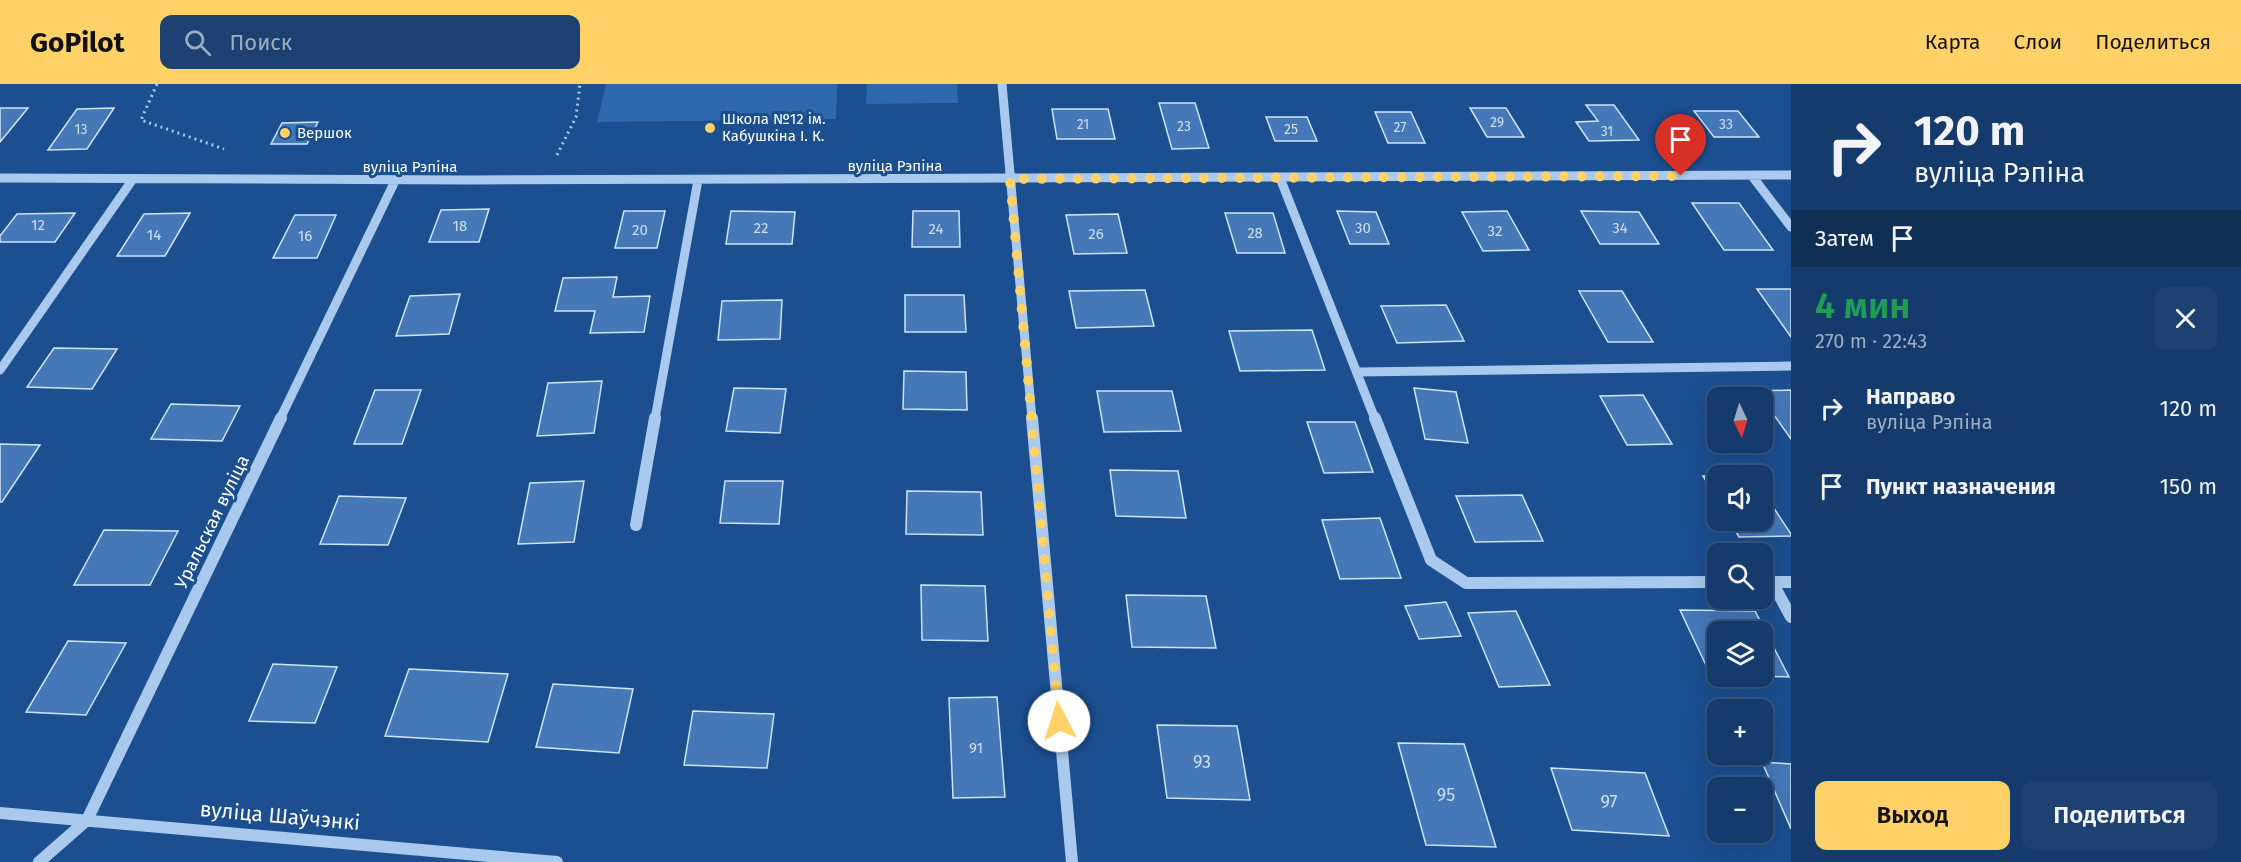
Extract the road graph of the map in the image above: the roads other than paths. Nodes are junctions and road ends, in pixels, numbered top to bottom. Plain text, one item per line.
1 (1002, 84) edge
2 (1791, 175) edge
3 (1752, 176) junction
4 (0, 178) edge
5 (1280, 178) junction
6 (133, 179) junction
7 (1010, 179) junction
8 (698, 180) junction
9 (395, 181) junction
10 (1791, 227) edge
11 (1791, 366) edge
12 (0, 370) edge
13 (1358, 372) junction
14 (636, 525) dead end
15 (1707, 582) edge
16 (1773, 582) edge
17 (1791, 582) edge
18 (1773, 591) edge
19 (1791, 617) edge
20 (0, 813) edge
21 (87, 820) junction
22 (39, 862) edge
23 (557, 862) edge
24 (1072, 862) edge

1 - 7 street
2 - 3 street, вуліца Рэпіна
3 - 5 street, вуліца Рэпіна
3 - 10 street
4 - 6 street, вуліца Рэпіна
5 - 7 street, вуліца Рэпіна
5 - 13 street
6 - 9 street, вуліца Рэпіна
6 - 12 street
7 - 8 street, вуліца Рэпіна
7 - 24 street
8 - 9 street, вуліца Рэпіна
8 - 14 street
9 - 21 street, Уральская вуліца
11 - 13 street
13 - 15 street
16 - 17 street
18 - 19 street
20 - 21 street, вуліца Шаўчэнкі
21 - 22 street, Уральская вуліца
21 - 23 street, вуліца Шаўчэнкі

